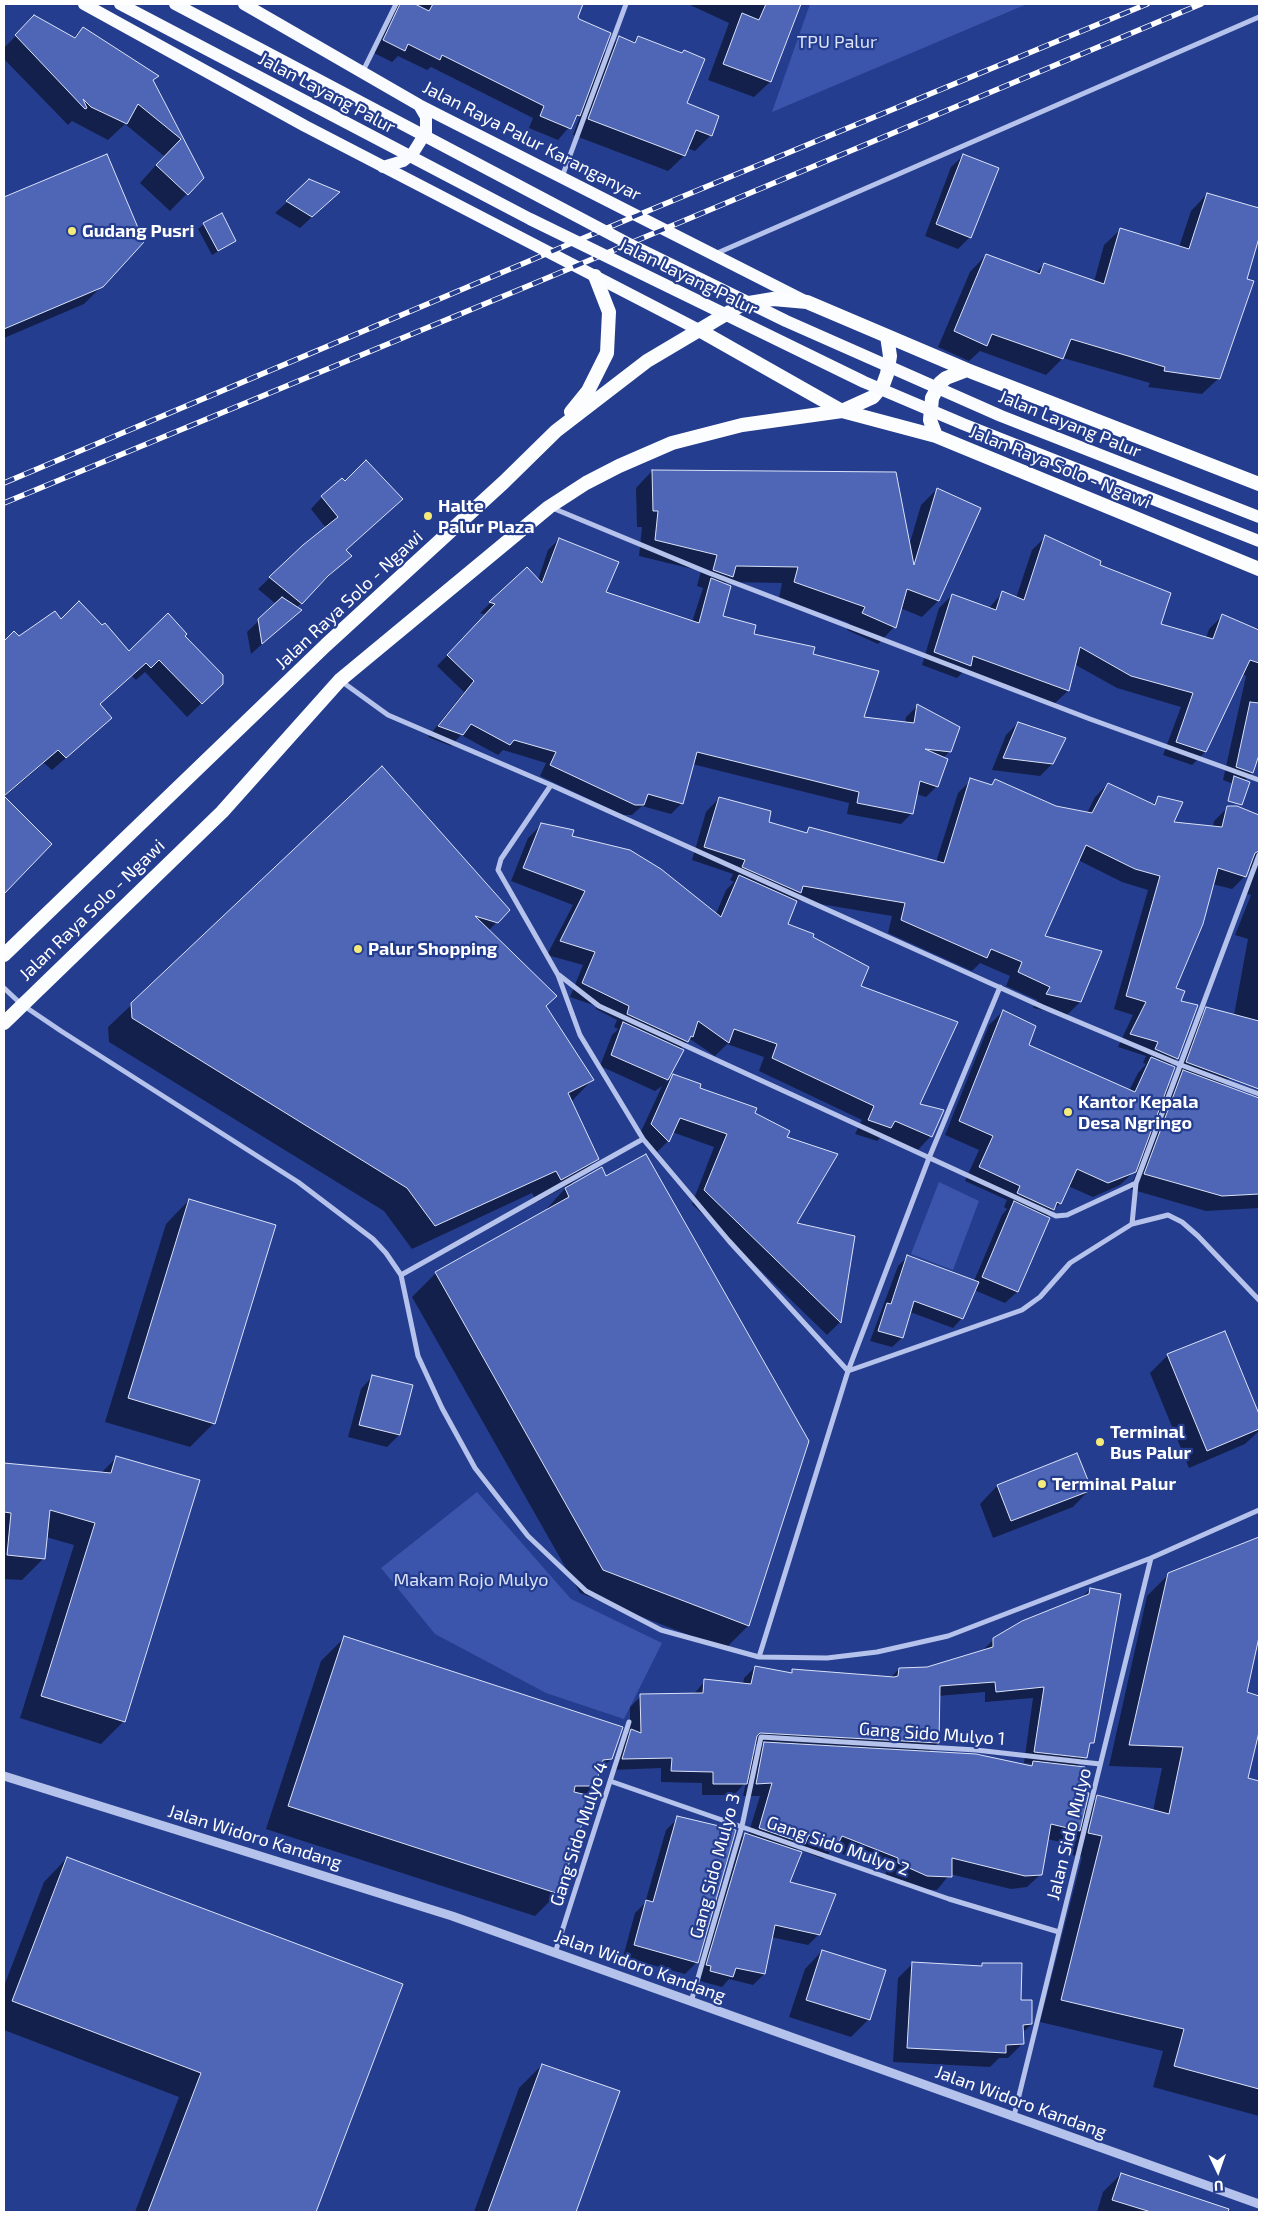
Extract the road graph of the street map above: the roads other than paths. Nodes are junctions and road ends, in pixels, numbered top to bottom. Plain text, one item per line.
1 (84, 4) edge
2 (120, 4) edge
3 (176, 4) edge
4 (244, 4) edge
5 (396, 4) edge
6 (626, 4) edge
7 (1259, 17) edge
8 (363, 73) junction
9 (419, 105) junction
10 (383, 167) junction
11 (562, 178) junction
12 (712, 255) junction
13 (595, 276) junction
14 (807, 302) junction
15 (699, 330) junction
16 (887, 336) junction
17 (968, 370) junction
18 (842, 412) junction
19 (556, 430) junction
20 (936, 436) junction
21 (1259, 484) edge
22 (549, 507) junction
23 (1259, 516) edge
24 (1259, 541) edge
25 (1259, 569) edge
26 (340, 680) junction
27 (1259, 780) edge
28 (551, 785) junction
29 (1259, 855) edge
30 (4, 955) edge
31 (558, 975) junction
32 (1000, 987) junction
33 (4, 988) edge
34 (21, 1004) junction
35 (4, 1023) edge
36 (1181, 1065) junction
37 (1259, 1094) edge
38 (643, 1139) junction
39 (929, 1158) junction
40 (1136, 1183) junction
41 (1132, 1224) junction
42 (401, 1275) junction
43 (1259, 1300) edge
44 (848, 1371) junction
45 (1259, 1510) edge
46 (1151, 1558) junction
47 (759, 1657) junction
48 (629, 1722) dead end
49 (761, 1737) joint
50 (1100, 1764) junction
51 (4, 1776) edge
52 (610, 1781) junction
53 (742, 1826) junction
54 (1059, 1932) junction
55 (555, 1954) junction
56 (691, 2002) junction
57 (1014, 2116) junction
58 (1259, 2204) edge

1 - 10 main road
2 - 24 main road, Jalan Layang Palur, bridge
3 - 23 main road, Jalan Layang Palur, bridge
4 - 8 main road, Jalan Raya Palur Karanganyar
5 - 8 street
6 - 11 street
7 - 12 street
8 - 9 main road, Jalan Raya Palur Karanganyar
9 - 10 main road
9 - 11 main road, Jalan Raya Palur Karanganyar
10 - 13 main road
11 - 12 main road, Jalan Raya Palur Karanganyar
12 - 14 main road, Jalan Raya Palur Karanganyar
13 - 15 main road
13 - 19 highway
14 - 15 highway, Jalan Raya Solo - Ngawi
14 - 16 highway, Jalan Raya Solo - Ngawi
15 - 18 highway
15 - 19 highway, Jalan Raya Solo - Ngawi
16 - 17 highway, Jalan Raya Solo - Ngawi
16 - 18 highway, Jalan Raya Solo - Ngawi
17 - 20 highway
17 - 21 highway, Jalan Raya Solo - Ngawi
18 - 20 highway, Jalan Raya Solo - Ngawi
18 - 22 highway, Jalan Raya Solo - Ngawi
19 - 30 highway, Jalan Raya Solo - Ngawi
20 - 25 highway, Jalan Raya Solo - Ngawi
22 - 26 highway, Jalan Raya Solo - Ngawi
22 - 27 street
26 - 28 street
26 - 34 highway, Jalan Raya Solo - Ngawi
28 - 31 street
28 - 32 street
29 - 36 street
31 - 38 street
31 - 39 street
32 - 36 street
32 - 39 street
33 - 34 street
34 - 35 highway, Jalan Raya Solo - Ngawi
34 - 42 street
36 - 37 street
36 - 40 street
38 - 42 street
38 - 44 street
39 - 40 street
39 - 44 street
40 - 41 street
41 - 43 street
41 - 44 street
42 - 47 street
44 - 47 street
45 - 46 street
46 - 47 street
46 - 50 street, Jalan Sido Mulyo
48 - 52 street, Gang Sido Mulyo 4
49 - 50 street, Gang Sido Mulyo 1
49 - 53 street, Gang Sido Mulyo 3
50 - 54 street, Jalan Sido Mulyo
51 - 55 street, Jalan Widoro Kandang
52 - 53 street, Gang Sido Mulyo 2
52 - 55 street, Gang Sido Mulyo 4
53 - 54 street, Gang Sido Mulyo 2
53 - 56 street, Gang Sido Mulyo 3
54 - 57 street, Jalan Sido Mulyo
55 - 56 street, Jalan Widoro Kandang
56 - 57 street, Jalan Widoro Kandang
57 - 58 street, Jalan Widoro Kandang

